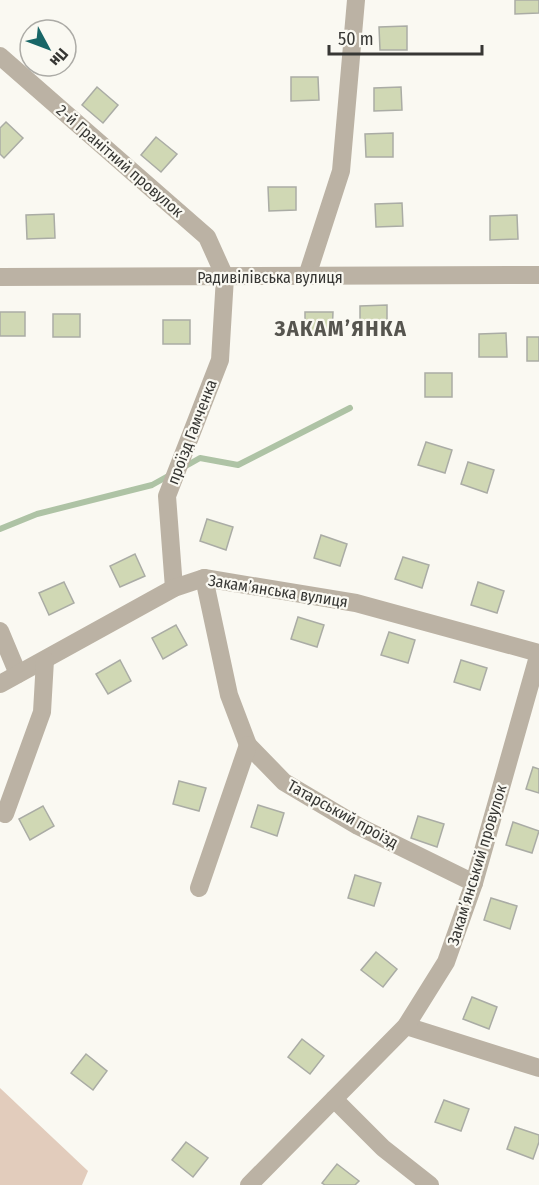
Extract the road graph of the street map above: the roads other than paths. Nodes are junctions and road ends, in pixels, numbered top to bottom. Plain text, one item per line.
1 (357, 0) edge
2 (0, 56) edge
3 (539, 275) edge
4 (307, 276) junction
5 (0, 277) edge
6 (225, 277) junction
7 (204, 578) junction
8 (174, 588) junction
9 (0, 631) edge
10 (539, 653) edge
11 (45, 660) junction
12 (18, 674) junction
13 (0, 684) edge
14 (248, 745) junction
15 (5, 814) dead end
16 (474, 883) junction
17 (199, 888) dead end
18 (406, 1026) junction
19 (539, 1068) edge
20 (334, 1099) junction
21 (249, 1185) edge
22 (430, 1185) edge

1 - 4 street
2 - 6 street, 2-й Гранітний провулок
3 - 4 street, Радивілівська вулиця
4 - 6 street, Радивілівська вулиця
5 - 6 street, Радивілівська вулиця
6 - 8 street, проїзд Гамченка
7 - 8 street, Закамʼянська вулиця
7 - 10 street, Закамʼянська вулиця
7 - 14 street, Татарський проїзд
8 - 11 street, Закамʼянська вулиця
9 - 12 street
10 - 16 street, Закамʼянський провулок
11 - 12 street, Закамʼянська вулиця
11 - 15 street
12 - 13 street, Закамʼянська вулиця
14 - 16 street, Татарський проїзд
14 - 17 street
16 - 18 street, Закамʼянський провулок
18 - 19 street
18 - 20 street, Закамʼянський провулок
20 - 21 street, Закамʼянський провулок
20 - 22 street

